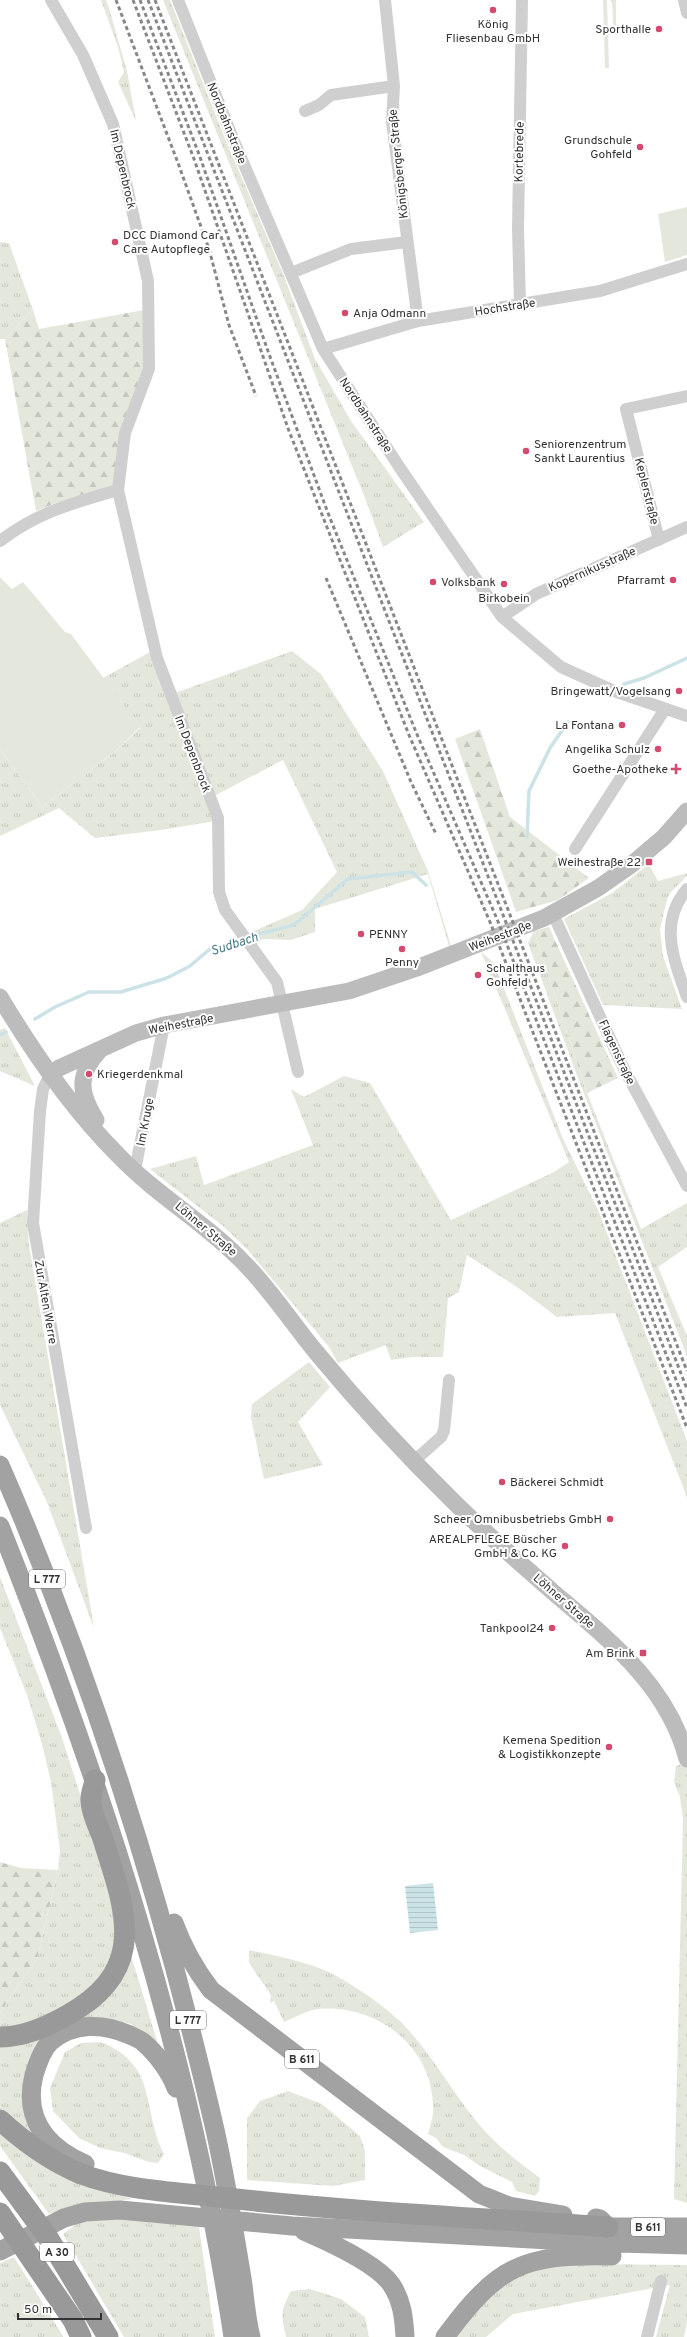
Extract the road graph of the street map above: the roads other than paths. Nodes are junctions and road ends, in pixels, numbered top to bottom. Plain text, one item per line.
1 (51, 0) edge
2 (178, 0) edge
3 (385, 0) edge
4 (522, 0) edge
5 (684, 0) edge
6 (687, 13) edge
7 (394, 86) junction
8 (305, 111) dead end
9 (407, 242) junction
10 (687, 264) edge
11 (291, 273) junction
12 (520, 304) junction
13 (418, 321) junction
14 (323, 349) junction
15 (687, 396) edge
16 (118, 490) junction
17 (687, 527) edge
18 (659, 540) junction
19 (0, 541) edge
20 (502, 617) junction
21 (665, 709) junction
22 (687, 716) edge
23 (687, 811) edge
24 (574, 849) dead end
25 (687, 889) edge
26 (553, 914) junction
27 (0, 997) edge
28 (687, 997) edge
29 (284, 1004) junction
30 (164, 1026) junction
31 (104, 1047) junction
32 (298, 1072) dead end
33 (50, 1075) junction
34 (118, 1156) junction
35 (682, 1168) edge
36 (135, 1170) junction
37 (687, 1186) edge
38 (449, 1380) dead end
39 (414, 1462) junction
40 (0, 1465) edge
41 (0, 1526) edge
42 (86, 1528) dead end
43 (687, 1756) edge
44 (116, 1768) junction
45 (95, 1780) junction
46 (0, 2037) edge
47 (0, 2120) edge
48 (194, 2132) junction
49 (0, 2172) edge
50 (153, 2189) junction
51 (0, 2213) edge
52 (292, 2226) junction
53 (687, 2226) edge
54 (608, 2227) junction
55 (687, 2245) edge
56 (0, 2251) edge
57 (687, 2256) edge
58 (242, 2278) junction
59 (661, 2281) dead end
60 (81, 2337) edge
61 (108, 2337) edge
62 (233, 2337) edge
63 (251, 2337) edge
64 (261, 2337) edge
65 (405, 2337) edge
66 (445, 2337) edge
67 (647, 2337) edge

1 - 16 street, Im Depenbrock
2 - 11 street, Nordbahnstraße
3 - 7 street, Königsberger Straße
4 - 12 street, Kortebrede
5 - 6 street
7 - 8 street
7 - 9 street, Königsberger Straße
9 - 11 street
9 - 13 street, Königsberger Straße
10 - 12 street, Hochstraße
11 - 14 street, Nordbahnstraße
12 - 13 street, Hochstraße
13 - 14 street, Hochstraße
14 - 20 street, Nordbahnstraße
15 - 18 street, Keplerstraße
16 - 19 street
16 - 29 street, Im Depenbrock
17 - 18 street, Kopernikusstraße
18 - 20 street, Kopernikusstraße
20 - 21 street, Nordbahnstraße
21 - 22 street, Nordbahnstraße
21 - 24 street
23 - 26 main road, Weihestraße
25 - 28 street
26 - 29 main road, Weihestraße
26 - 35 street, Flagenstraße
27 - 33 main road, Löhner Straße
29 - 30 main road, Weihestraße
29 - 32 street
30 - 31 main road, Weihestraße
30 - 36 street, Im Kruge
31 - 33 main road, Weihestraße
31 - 34 main road, Weihestraße
33 - 34 main road, Löhner Straße
33 - 42 street, Zur Alten Werre
34 - 36 main road, Löhner Straße
35 - 37 street, Flagenstraße
36 - 39 main road, Löhner Straße
38 - 39 street
39 - 43 main road, Löhner Straße
40 - 44 highway, L 777
41 - 45 highway, L 777
44 - 54 highway, B 611
44 - 58 highway, L 777
45 - 46 highway
45 - 48 highway, L 777
47 - 50 highway
48 - 50 highway
48 - 62 highway, L 777
49 - 61 highway, A 30
50 - 54 highway
51 - 60 highway, A 30
52 - 55 highway, B 611
52 - 56 highway, B 611
52 - 65 highway
53 - 54 highway, B 611
57 - 66 highway
58 - 63 highway, L 777
58 - 64 highway
59 - 67 street

